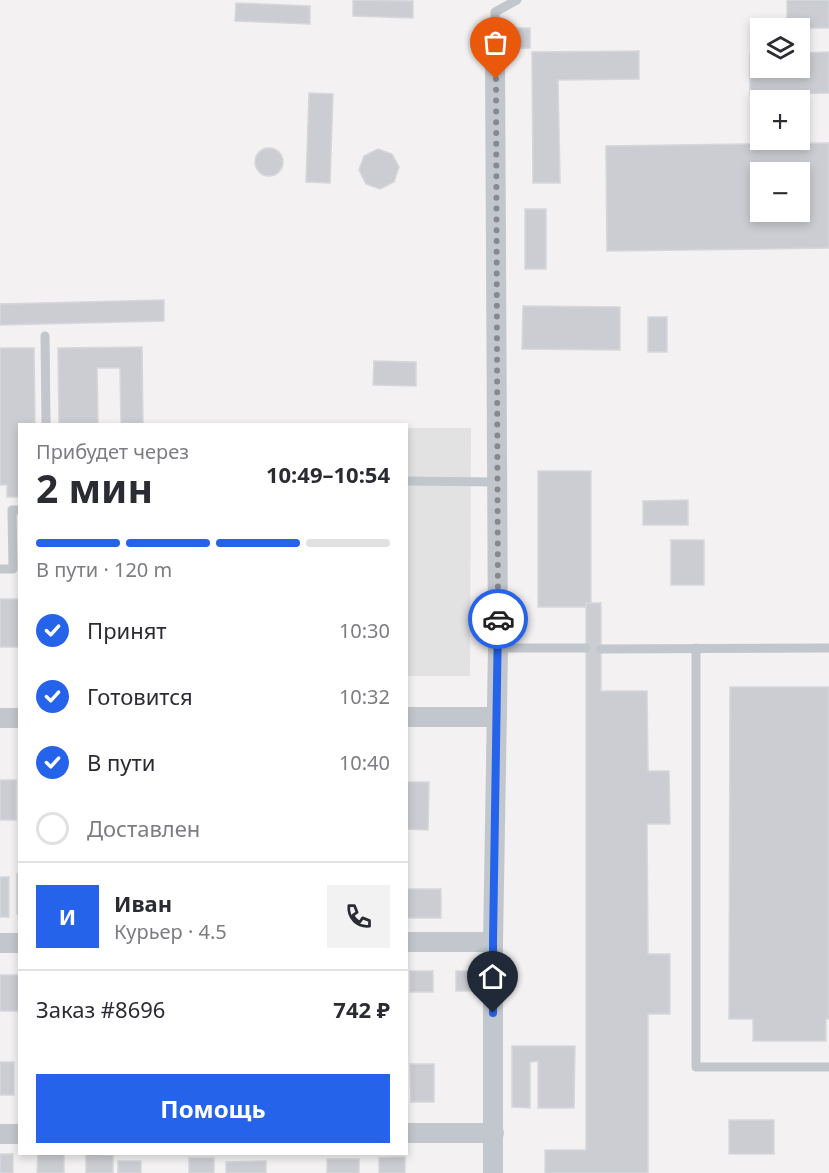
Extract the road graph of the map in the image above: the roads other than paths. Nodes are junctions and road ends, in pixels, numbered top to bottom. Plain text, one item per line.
1 (495, 0) edge
2 (517, 0) edge
3 (495, 12) junction
4 (495, 56) joint
5 (45, 336) dead end
6 (46, 423) edge
7 (408, 481) edge
8 (498, 482) junction
9 (18, 510) edge
10 (0, 569) edge
11 (498, 648) junction
12 (586, 648) dead end
13 (601, 648) dead end
14 (696, 648) junction
15 (829, 648) edge
16 (408, 717) edge
17 (497, 717) junction
18 (0, 718) edge
19 (18, 718) edge
20 (408, 942) edge
21 (493, 942) junction
22 (0, 943) edge
23 (18, 943) edge
24 (829, 1067) edge
25 (494, 1132) junction
26 (408, 1133) edge
27 (0, 1134) edge
28 (18, 1134) edge
29 (493, 1173) edge

1 - 3 lane
2 - 3 lane
3 - 4 lane
4 - 8 street
5 - 6 lane
7 - 8 lane
8 - 11 street
9 - 10 lane
11 - 12 lane
11 - 17 street
13 - 14 lane
14 - 15 lane
14 - 24 lane
16 - 17 street
17 - 21 street
18 - 19 street
20 - 21 street
21 - 25 street
22 - 23 street
25 - 26 street
25 - 29 street
27 - 28 street

